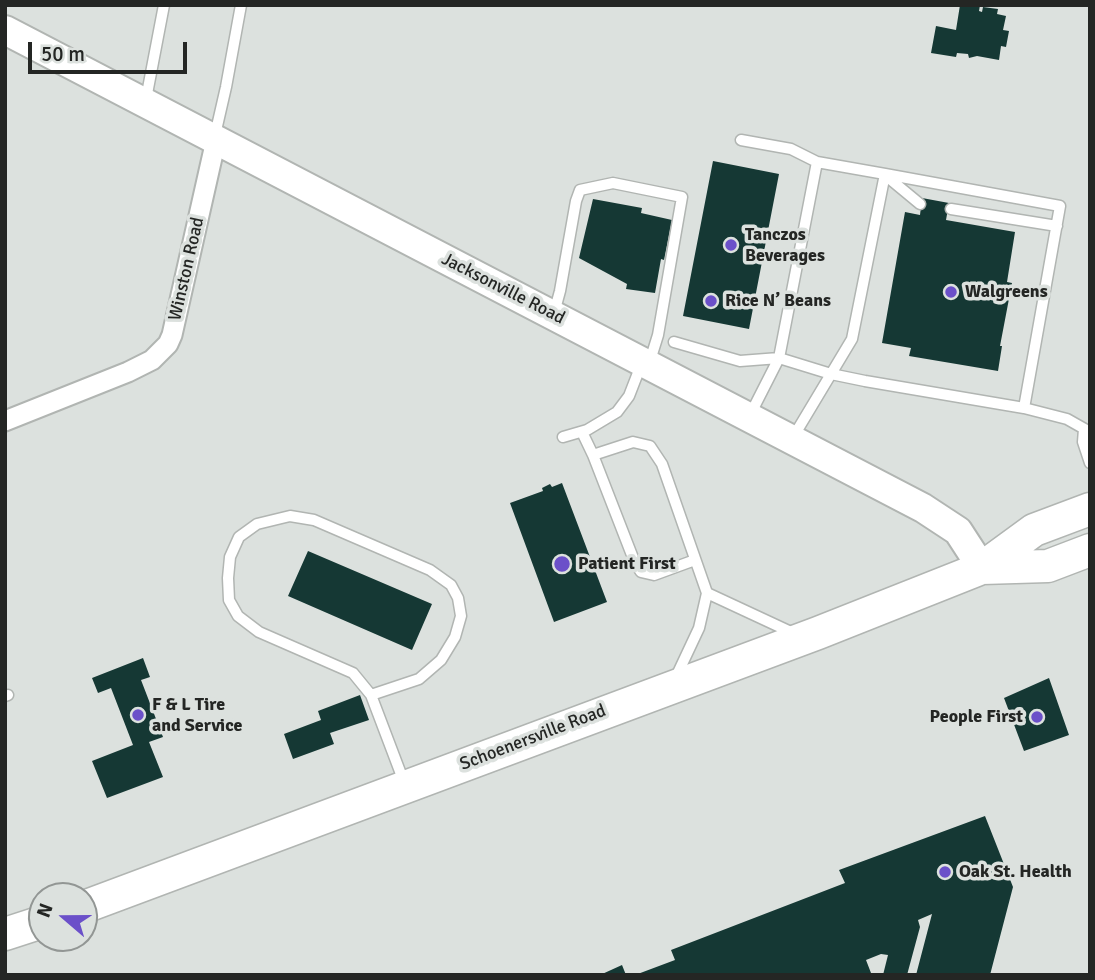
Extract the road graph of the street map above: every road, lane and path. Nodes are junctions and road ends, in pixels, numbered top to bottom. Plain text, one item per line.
1 (164, 5) edge
2 (241, 5) edge
3 (5, 30) edge
4 (145, 103) junction
5 (215, 139) junction
6 (741, 140) dead end
7 (817, 162) junction
8 (885, 174) junction
9 (920, 204) dead end
10 (951, 209) dead end
11 (1057, 226) junction
12 (553, 315) junction
13 (674, 342) dead end
14 (779, 358) junction
15 (645, 363) junction
16 (831, 374) junction
17 (1024, 408) junction
18 (749, 417) junction
19 (5, 421) edge
20 (1087, 430) edge
21 (582, 432) junction
22 (563, 437) dead end
23 (792, 439) junction
24 (593, 454) junction
25 (1090, 463) edge
26 (1090, 509) edge
27 (1090, 550) edge
28 (695, 560) junction
29 (982, 568) junction
30 (707, 593) junction
31 (803, 637) junction
32 (671, 687) junction
33 (371, 695) junction
34 (406, 786) junction
35 (98, 902) edge
36 (28, 927) edge
37 (5, 934) edge

1 - 4 lane
2 - 5 lane
3 - 4 street, Jacksonville Road
4 - 5 street, Jacksonville Road
5 - 12 street, Jacksonville Road
5 - 19 street, Winston Road
6 - 7 lane
7 - 8 lane
7 - 14 lane
8 - 9 lane
8 - 11 lane
8 - 16 lane
10 - 11 lane
11 - 17 lane
12 - 15 street, Jacksonville Road
12 - 15 lane
13 - 14 lane
14 - 16 lane
14 - 18 lane
15 - 18 street, Jacksonville Road
15 - 21 lane
16 - 17 lane
16 - 23 lane
17 - 20 lane
18 - 23 street, Jacksonville Road
20 - 25 lane
21 - 22 lane
21 - 24 lane
23 - 29 street, Jacksonville Road
24 - 28 lane
24 - 28 lane
26 - 29 main road, Schoenersville Road
27 - 29 main road, Schoenersville Road
28 - 30 lane
29 - 31 main road, Schoenersville Road
30 - 31 lane
30 - 32 lane
31 - 32 main road, Schoenersville Road
32 - 34 main road, Schoenersville Road
33 - 33 lane
33 - 34 lane
34 - 35 main road, Schoenersville Road
36 - 37 main road

